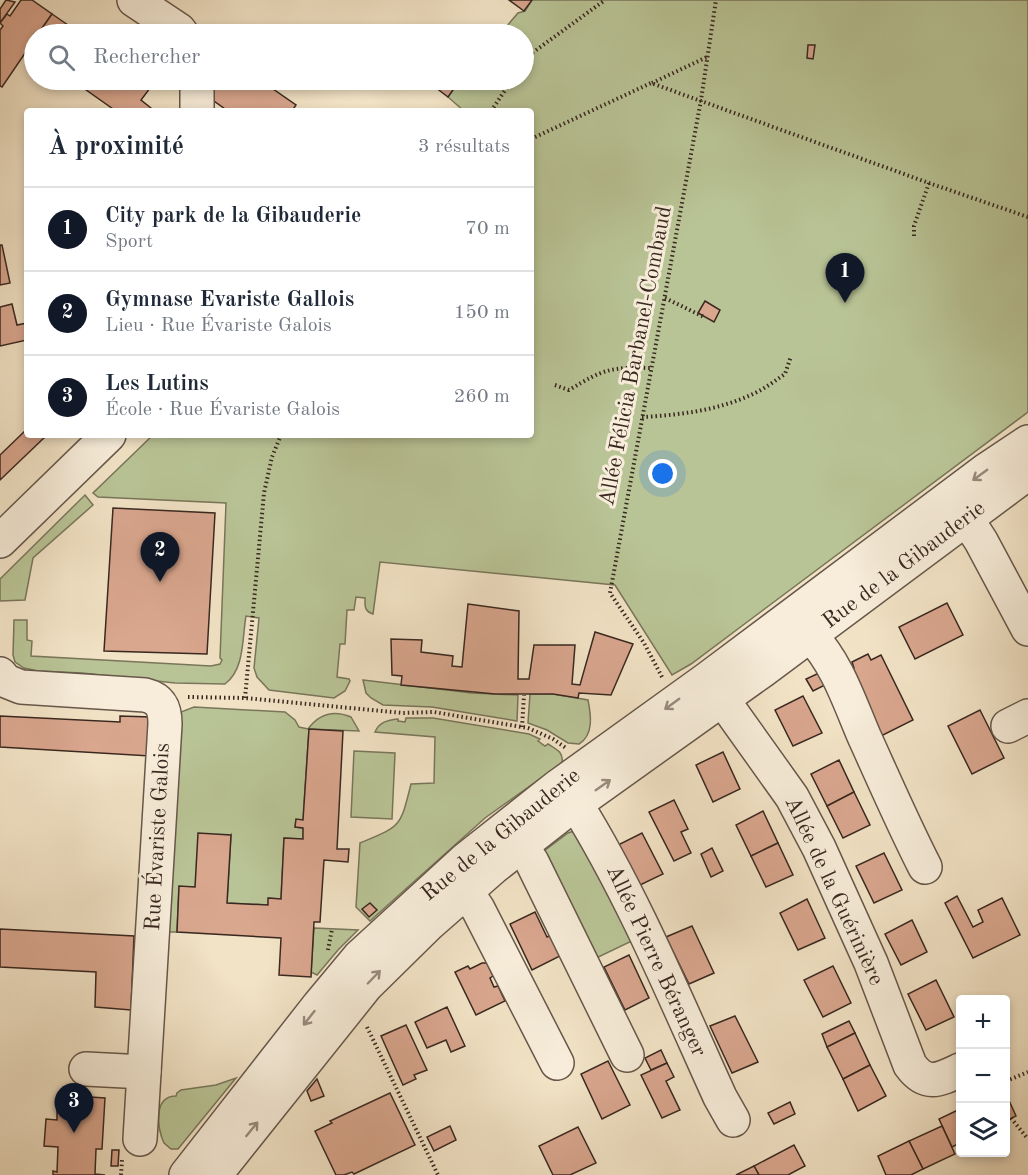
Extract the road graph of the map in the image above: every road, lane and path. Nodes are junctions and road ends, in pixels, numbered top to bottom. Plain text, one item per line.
1 (134, 0) edge
2 (605, 0) edge
3 (716, 0) edge
4 (170, 24) edge
5 (534, 52) edge
6 (707, 57) junction
7 (651, 83) junction
8 (197, 90) edge
9 (505, 90) edge
10 (701, 100) junction
11 (197, 108) edge
12 (493, 108) edge
13 (534, 138) edge
14 (929, 183) junction
15 (1028, 217) edge
16 (914, 236) dead end
17 (665, 298) junction
18 (704, 317) dead end
19 (791, 356) dead end
20 (651, 368) junction
21 (555, 385) dead end
22 (642, 417) junction
23 (106, 438) edge
24 (280, 438) edge
25 (1028, 442) edge
26 (1028, 473) edge
27 (966, 518) junction
28 (0, 541) edge
29 (1028, 629) edge
30 (810, 635) junction
31 (0, 674) edge
32 (715, 689) junction
33 (524, 694) dead end
34 (245, 698) junction
35 (674, 703) junction
36 (162, 705) junction
37 (522, 727) junction
38 (584, 767) junction
39 (576, 804) junction
40 (521, 845) junction
41 (925, 867) dead end
42 (466, 891) junction
43 (351, 1004) junction
44 (627, 1055) dead end
45 (557, 1063) dead end
46 (86, 1069) dead end
47 (144, 1072) junction
48 (956, 1072) edge
49 (1028, 1072) edge
50 (1010, 1079) edge
51 (1011, 1118) dead end
52 (733, 1120) dead end
53 (140, 1139) dead end
54 (1028, 1139) edge
55 (186, 1175) edge
56 (215, 1175) edge
57 (438, 1175) edge

1 - 4 street
2 - 5 path
3 - 6 path, Allée Félicia Barbanel-Combaud
6 - 7 path
6 - 10 path, Allée Félicia Barbanel-Combaud
7 - 10 path
7 - 13 path
8 - 11 street
9 - 12 path
10 - 14 path
10 - 17 path, Allée Félicia Barbanel-Combaud
14 - 15 path
14 - 16 path
17 - 18 path
17 - 20 path, Allée Félicia Barbanel-Combaud
19 - 22 path
20 - 21 path
20 - 22 path, Allée Félicia Barbanel-Combaud
22 - 35 path, Allée Félicia Barbanel-Combaud
23 - 28 street
24 - 34 path
25 -> 32 street, Rue de la Gibauderie
26 - 27 street, Rue de la Gibauderie
27 - 29 street
27 - 30 street, Rue de la Gibauderie
30 - 32 street, Rue de la Gibauderie
30 - 41 street
31 - 36 street
32 - 35 street, Rue de la Gibauderie
39 -> 32 street, Rue de la Gibauderie
32 - 48 street, Allée de la Guérinière
33 - 37 path
34 - 36 path
34 - 37 path
35 -> 38 street, Rue de la Gibauderie
36 - 47 street, Rue Évariste Galois
37 - 38 path
38 -> 55 street, Rue de la Gibauderie
39 - 40 street, Rue de la Gibauderie
39 - 52 street, Allée Pierre Béranger
40 - 42 street, Rue de la Gibauderie
40 - 44 street
43 -> 42 street, Rue de la Gibauderie
42 - 45 street
56 -> 43 street, Rue de la Gibauderie
43 - 57 path
46 - 47 street
47 - 53 street, Rue Évariste Galois
49 - 50 path
51 - 54 path

